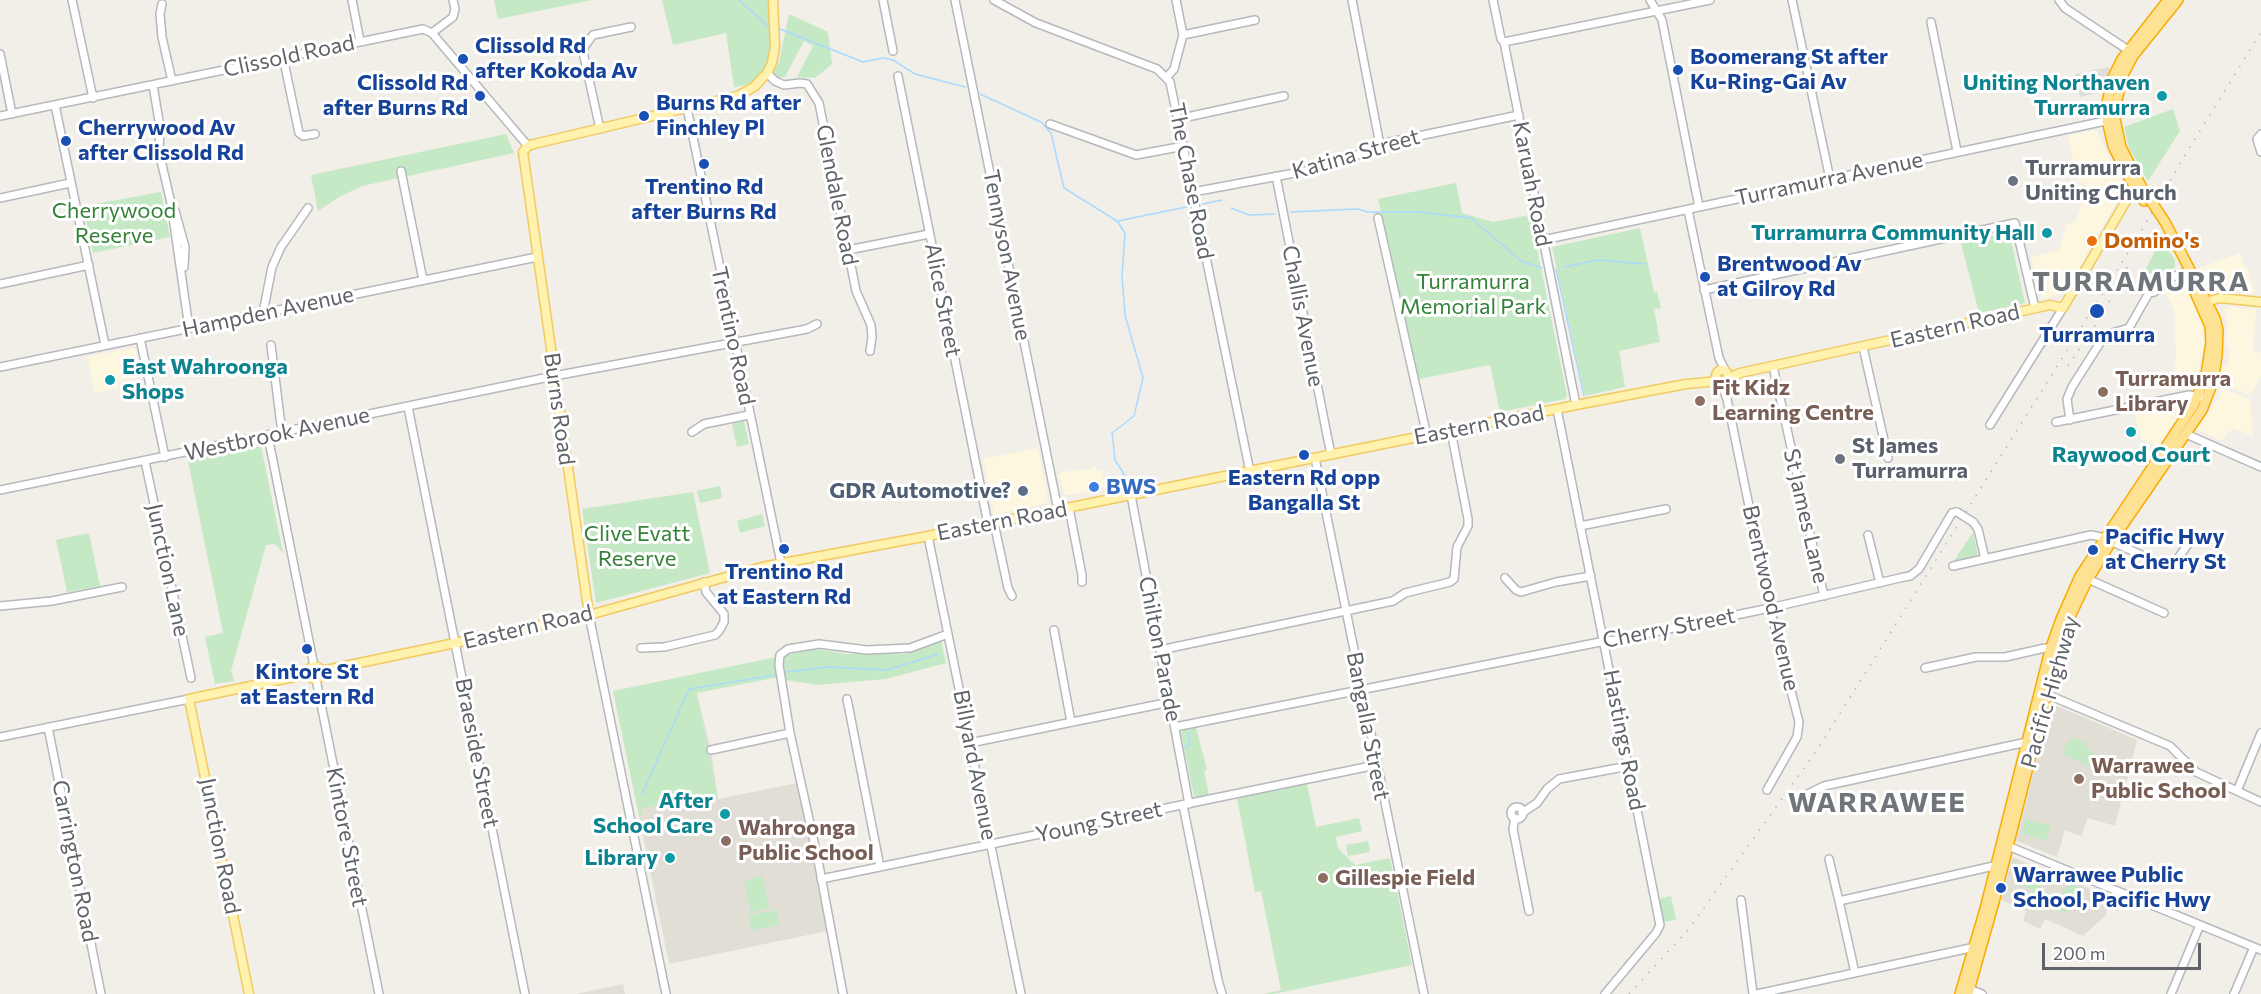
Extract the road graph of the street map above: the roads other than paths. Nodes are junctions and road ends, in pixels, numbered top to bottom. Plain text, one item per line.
1 (72, 0) edge
2 (352, 0) edge
3 (453, 0) edge
4 (773, 0) edge
5 (883, 0) edge
6 (956, 0) edge
7 (994, 0) edge
8 (1176, 0) edge
9 (1352, 0) edge
10 (1492, 0) edge
11 (1650, 0) edge
12 (1710, 0) edge
13 (1792, 0) edge
14 (2060, 0) edge
15 (2168, 0) edge
16 (2178, 0) edge
17 (162, 4) dead end
18 (1658, 11) junction
19 (1255, 20) dead end
20 (1931, 22) dead end
21 (631, 27) dead end
22 (432, 33) junction
23 (1183, 35) junction
24 (360, 41) junction
25 (1504, 42) junction
26 (2128, 50) junction
27 (893, 51) dead end
28 (0, 54) edge
29 (282, 57) junction
30 (766, 73) junction
31 (898, 76) dead end
32 (1167, 77) junction
33 (171, 81) junction
34 (153, 85) junction
35 (1284, 96) dead end
36 (93, 98) junction
37 (55, 105) junction
38 (687, 108) junction
39 (12, 114) junction
40 (1519, 115) junction
41 (0, 116) edge
42 (1178, 118) junction
43 (2111, 120) junction
44 (1050, 124) dead end
45 (600, 129) junction
46 (315, 134) dead end
47 (2260, 134) edge
48 (1380, 145) junction
49 (528, 146) junction
50 (1184, 146) junction
51 (1957, 151) junction
52 (2261, 152) edge
53 (401, 171) dead end
54 (1276, 176) junction
55 (1830, 179) junction
56 (70, 183) junction
57 (1193, 192) junction
58 (2142, 193) junction
59 (0, 198) edge
60 (1699, 207) junction
61 (308, 208) dead end
62 (1688, 210) junction
63 (1378, 218) dead end
64 (2163, 224) junction
65 (929, 234) junction
66 (1544, 240) junction
67 (848, 250) junction
68 (537, 256) junction
69 (89, 265) junction
70 (2186, 272) junction
71 (423, 280) junction
72 (0, 284) edge
73 (1704, 290) junction
74 (2205, 302) junction
75 (2261, 302) edge
76 (2035, 308) junction
77 (2063, 308) junction
78 (263, 313) junction
79 (817, 324) dead end
80 (189, 328) junction
81 (140, 338) junction
82 (734, 343) junction
83 (105, 345) junction
84 (270, 345) dead end
85 (1863, 347) junction
86 (870, 351) dead end
87 (1773, 366) junction
88 (0, 367) edge
89 (554, 376) junction
90 (1722, 376) junction
91 (2202, 398) junction
92 (1576, 405) junction
93 (408, 406) junction
94 (1557, 409) junction
95 (749, 415) junction
96 (2070, 420) junction
97 (2056, 422) dead end
98 (1990, 425) dead end
99 (1451, 431) junction
100 (692, 432) dead end
101 (282, 433) junction
102 (2186, 434) junction
103 (267, 436) junction
104 (1426, 436) junction
105 (1331, 455) junction
106 (165, 457) junction
107 (1315, 458) junction
108 (1888, 458) dead end
109 (145, 461) junction
110 (2261, 467) edge
111 (1250, 471) junction
112 (0, 490) edge
113 (1131, 495) junction
114 (1069, 508) junction
115 (1666, 509) dead end
116 (1058, 510) junction
117 (991, 523) junction
118 (1580, 526) junction
119 (928, 536) junction
120 (1868, 536) dead end
121 (2193, 537) dead end
122 (2107, 541) junction
123 (1985, 559) junction
124 (781, 563) junction
125 (1953, 566) dead end
126 (1591, 576) junction
127 (716, 578) junction
128 (1505, 578) dead end
129 (2088, 579) junction
130 (704, 582) junction
131 (1082, 582) dead end
132 (1880, 583) junction
133 (122, 587) dead end
134 (710, 595) junction
135 (1012, 596) dead end
136 (1824, 596) junction
137 (0, 606) edge
138 (1770, 608) junction
139 (1345, 611) junction
140 (2164, 613) dead end
141 (589, 615) junction
142 (1054, 630) dead end
143 (948, 633) junction
144 (1605, 641) junction
145 (455, 644) junction
146 (641, 648) dead end
147 (1160, 650) junction
148 (2050, 650) junction
149 (1925, 668) dead end
150 (315, 673) junction
151 (191, 678) dead end
152 (1361, 690) junction
153 (2046, 694) junction
154 (189, 699) junction
155 (847, 699) dead end
156 (1170, 702) junction
157 (1071, 722) junction
158 (1175, 727) junction
159 (48, 728) junction
160 (790, 733) junction
161 (2261, 733) edge
162 (0, 737) edge
163 (2027, 742) junction
164 (970, 743) junction
165 (711, 750) dead end
166 (1376, 765) junction
167 (1629, 766) junction
168 (1767, 789) dead end
169 (2237, 791) junction
170 (1806, 795) dead end
171 (2261, 802) edge
172 (1186, 804) junction
173 (1522, 813) junction
174 (1515, 818) junction
175 (991, 844) junction
176 (2008, 846) junction
177 (1829, 859) dead end
178 (2000, 865) junction
179 (880, 867) junction
180 (821, 879) junction
181 (1741, 900) dead end
182 (1839, 901) junction
183 (1530, 911) dead end
184 (2200, 926) junction
185 (1975, 947) junction
186 (2258, 949) edge
187 (1856, 973) junction
188 (1969, 992) edge
189 (101, 994) edge
190 (249, 994) edge
191 (379, 994) edge
192 (525, 994) edge
193 (666, 994) edge
194 (843, 994) edge
195 (1021, 994) edge
196 (1222, 994) edge
197 (1424, 994) edge
198 (1605, 994) edge
199 (1755, 994) edge
200 (1960, 994) edge
201 (1982, 994) edge
202 (2171, 994) edge
203 (2234, 994) edge

1 - 36 street
2 - 24 street
3 - 22 street
4 - 30 main road
5 - 27 street
6 - 116 street, Tennyson Avenue
7 - 32 street, The Chase Road
8 - 23 street
9 - 48 street
10 - 25 street, Karuah Road
11 - 18 street
12 - 18 street
13 - 55 street
14 - 26 street
15 - 26 highway, Pacific Highway
16 - 43 highway, Pacific Highway
17 - 33 street
18 - 25 street
18 - 60 street
19 - 23 street
20 - 51 street
21 - 45 street
22 - 24 street, Clissold Road
22 - 49 street
23 - 32 street
24 - 29 street, Clissold Road
25 - 40 street, Karuah Road
26 - 43 highway, Pacific Highway
28 - 39 street
29 - 33 street, Clissold Road
29 - 46 street
30 - 38 main road
30 - 67 street, Glendale Road
31 - 65 street, Alice Street
32 - 42 street, The Chase Road
33 - 34 street, Clissold Road
34 - 36 street, Clissold Road
34 - 80 street
35 - 42 street
36 - 37 street, Clissold Road
37 - 39 street, Clissold Road
37 - 56 street
38 - 45 main road
38 - 82 street, Trentino Road
39 - 41 street, Clissold Road
40 - 48 street, Katina Street
40 - 66 street, Karuah Road
42 - 50 street, The Chase Road
43 - 51 street, Turramurra Avenue
43 - 58 highway, Pacific Highway
44 - 50 street
45 - 49 main road
47 - 52 street
48 - 54 street, Katina Street
49 - 68 main road, Burns Road
50 - 57 street, The Chase Road
51 - 55 street, Turramurra Avenue
53 - 71 street
54 - 57 street, Katina Street
54 - 105 street, Challis Avenue
55 - 60 street, Turramurra Avenue
56 - 59 street
56 - 69 street
57 - 111 street, The Chase Road
58 - 64 highway, Pacific Highway, bridge
58 - 77 main road
60 - 62 street, Turramurra Avenue
61 - 78 street
62 - 66 street, Turramurra Avenue
62 - 73 street, Brentwood Avenue
63 - 104 street
64 - 70 highway, Pacific Highway
64 - 74 highway, Pacific Highway
65 - 67 street
65 - 117 street, Alice Street
66 - 92 street, Karuah Road
67 - 86 street, Glendale Road
68 - 71 street, Hampden Avenue
68 - 89 main road, Burns Road
69 - 72 street
69 - 83 street
70 - 74 highway, Pacific Highway
70 - 96 street
71 - 78 street, Hampden Avenue
73 - 76 street
73 - 90 street, Brentwood Avenue
74 - 75 main road
74 - 91 highway, Pacific Highway
76 - 77 main road, Eastern Road
76 - 85 main road, Eastern Road
77 - 98 street
78 - 80 street, Hampden Avenue
79 - 82 street, Westbrook Avenue
80 - 81 street, Hampden Avenue
81 - 83 street, Hampden Avenue
81 - 106 street
82 - 89 street, Westbrook Avenue
82 - 95 street, Trentino Road
83 - 88 street, Hampden Avenue
84 - 101 street
85 - 87 main road, Eastern Road
85 - 108 street
87 - 90 main road, Eastern Road
87 - 136 street, St James Lane
89 - 93 street, Westbrook Avenue
89 - 141 main road, Burns Road
90 - 92 main road, Eastern Road
90 - 138 street, Brentwood Avenue
91 - 96 street
91 - 102 highway, Pacific Highway
91 - 122 highway, Pacific Highway
92 - 94 main road, Eastern Road
93 - 101 street, Westbrook Avenue
93 - 145 street, Braeside Street
94 - 99 main road, Eastern Road
94 - 118 street, Hastings Road
95 - 100 street
95 - 124 street, Trentino Road
96 - 97 street
99 - 104 main road, Eastern Road
99 - 139 street
101 - 103 street, Westbrook Avenue
102 - 110 street
102 - 122 highway, Pacific Highway
103 - 106 street, Westbrook Avenue
103 - 150 street, Kintore Street
104 - 105 main road, Eastern Road
105 - 107 main road, Eastern Road
106 - 109 street, Westbrook Avenue
107 - 111 main road, Eastern Road
107 - 139 street, Bangalla Street
109 - 112 street, Westbrook Avenue
109 - 151 street, Junction Lane
111 - 113 main road, Eastern Road
113 - 114 main road, Eastern Road
113 - 147 street, Chilton Parade
114 - 116 main road, Eastern Road
114 - 131 street
115 - 118 street
116 - 117 main road, Eastern Road
117 - 119 main road, Eastern Road
117 - 135 street, Alice Street
118 - 126 street, Hastings Road
119 - 124 main road, Eastern Road
119 - 143 street, Billyard Avenue
120 - 132 street
121 - 122 street
122 - 123 street
122 - 129 highway, Pacific Highway
122 - 148 highway, Pacific Highway
123 - 125 street
123 - 132 street, Cherry Street, bridge
124 - 127 main road, Eastern Road
126 - 128 street
126 - 144 street, Hastings Road
127 - 130 main road, Eastern Road
127 - 134 street
129 - 140 street
129 - 153 highway, Pacific Highway
130 - 134 street
130 - 141 main road, Eastern Road
132 - 136 street, Cherry Street
133 - 137 street
134 - 146 street
136 - 138 street, Cherry Street
138 - 144 street, Cherry Street
138 - 168 street, Brentwood Avenue
139 - 147 street
139 - 152 street, Bangalla Street
141 - 145 main road, Eastern Road
141 - 193 street, Burns Road
142 - 157 street
143 - 160 street
143 - 164 street, Billyard Avenue
144 - 152 street, Cherry Street
144 - 167 street, Hastings Road
145 - 150 main road, Eastern Road
145 - 192 street, Braeside Street
147 - 156 street, Chilton Parade
148 - 149 street
148 - 163 highway, Pacific Highway
150 - 154 main road, Eastern Road
150 - 191 street, Kintore Street
152 - 158 street, Cherry Street
152 - 166 street, Bangalla Street
153 - 169 street
153 - 176 highway, Pacific Highway
154 - 159 street, Eastern Road
154 - 190 main road, Junction Road
155 - 179 street
156 - 157 street
156 - 158 street, Chilton Parade
157 - 164 street
158 - 172 street, Chilton Parade
159 - 162 street, Eastern Road
159 - 189 street, Carrington Road
160 - 165 street
160 - 180 street
161 - 169 street
163 - 170 street
163 - 178 highway, Pacific Highway
164 - 175 street, Billyard Avenue
166 - 172 street, Young Street
166 - 197 street, Bangalla Street
167 - 173 street
167 - 198 street, Hastings Road
169 - 171 street
172 - 175 street, Young Street
172 - 196 street, Chilton Parade
173 - 174 street
173 - 174 street
174 - 183 street
175 - 179 street, Young Street
175 - 195 street, Billyard Avenue
176 - 178 highway, Pacific Highway
176 - 184 street
177 - 182 street
178 - 182 street
178 - 185 highway, Pacific Highway
178 - 188 highway, Pacific Highway
179 - 180 street, Young Street
180 - 194 street
181 - 199 street
182 - 187 street
184 - 186 street
184 - 202 street
185 - 187 street
185 - 200 highway, Pacific Highway
186 - 203 street
187 - 199 street
188 - 201 street

